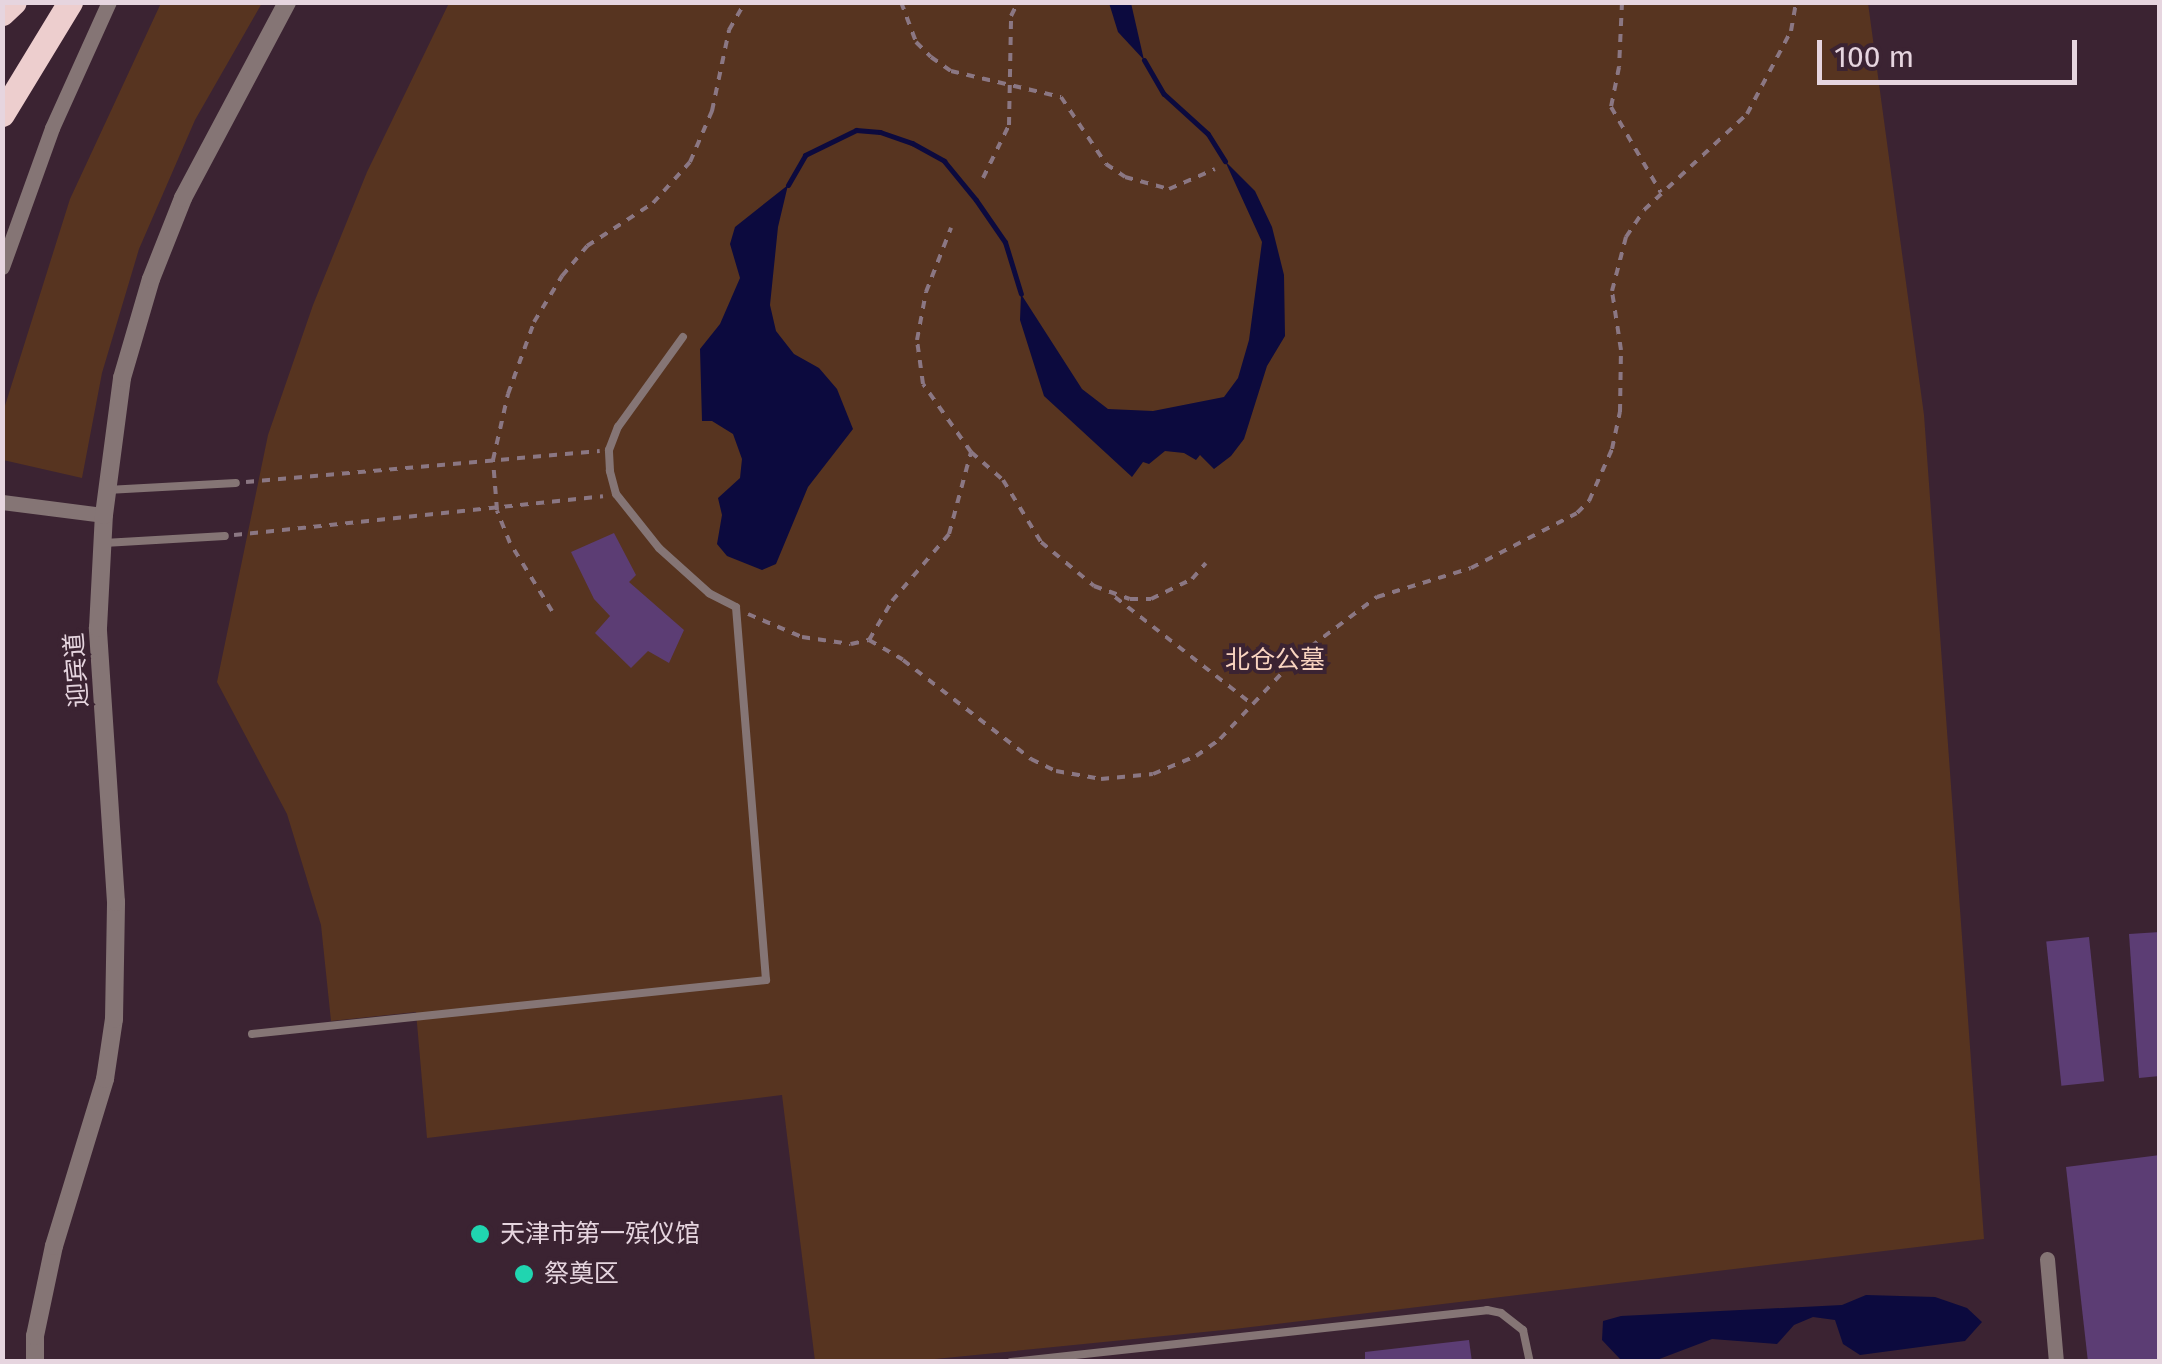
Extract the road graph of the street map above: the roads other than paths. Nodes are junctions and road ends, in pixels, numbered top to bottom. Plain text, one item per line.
1 (14, 2) edge
2 (70, 2) edge
3 (109, 2) edge
4 (286, 2) edge
5 (2, 13) edge
6 (2, 114) edge
7 (2, 267) edge
8 (683, 337) dead end
9 (236, 483) road end
10 (107, 490) junction
11 (2, 502) edge
12 (104, 516) junction
13 (224, 536) road end
14 (104, 543) junction
15 (252, 1034) dead end
16 (2046, 1260) dead end
17 (1055, 1359) edge
18 (35, 1362) edge
19 (1011, 1362) edge
20 (1530, 1362) edge
21 (2056, 1362) edge

1 - 5 highway
2 - 6 highway
3 - 7 street
4 - 10 street, 迎宾道
8 - 15 lane
9 - 10 lane
10 - 12 street, 迎宾道
11 - 12 street
12 - 14 street, 迎宾道
13 - 14 lane
14 - 18 street, 迎宾道
16 - 21 street
17 - 19 lane
17 - 20 lane

